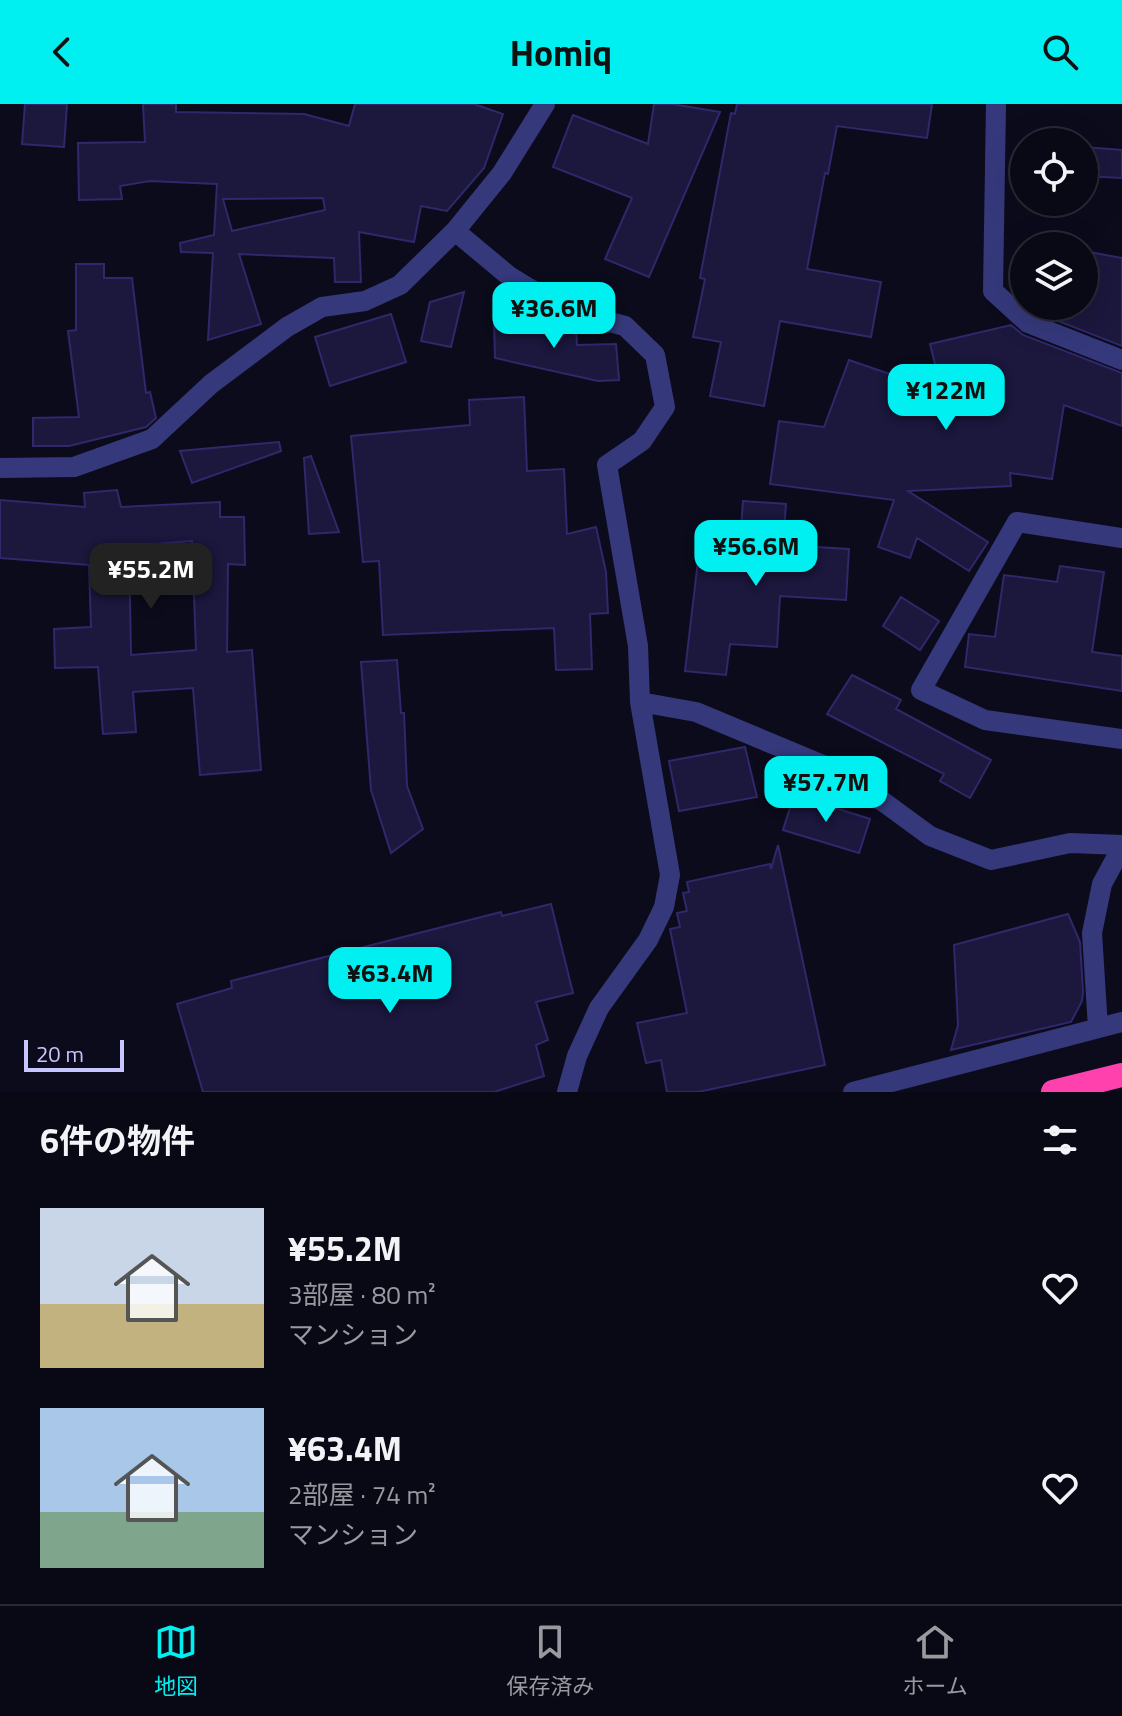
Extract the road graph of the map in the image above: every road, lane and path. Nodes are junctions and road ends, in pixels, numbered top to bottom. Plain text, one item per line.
1 (996, 104) edge
2 (536, 106) edge
3 (455, 231) junction
4 (1122, 360) edge
5 (0, 468) edge
6 (1122, 538) edge
7 (640, 702) junction
8 (1122, 739) edge
9 (1122, 846) edge
10 (1122, 1022) edge
11 (1098, 1028) junction
12 (1122, 1075) edge
13 (567, 1092) edge
14 (853, 1092) edge
15 (1053, 1092) edge

1 - 4 street
2 - 3 street
3 - 5 street
3 - 7 street
6 - 8 street
7 - 9 street
7 - 13 street
9 - 11 street
10 - 11 street
11 - 14 street
12 - 15 highway

